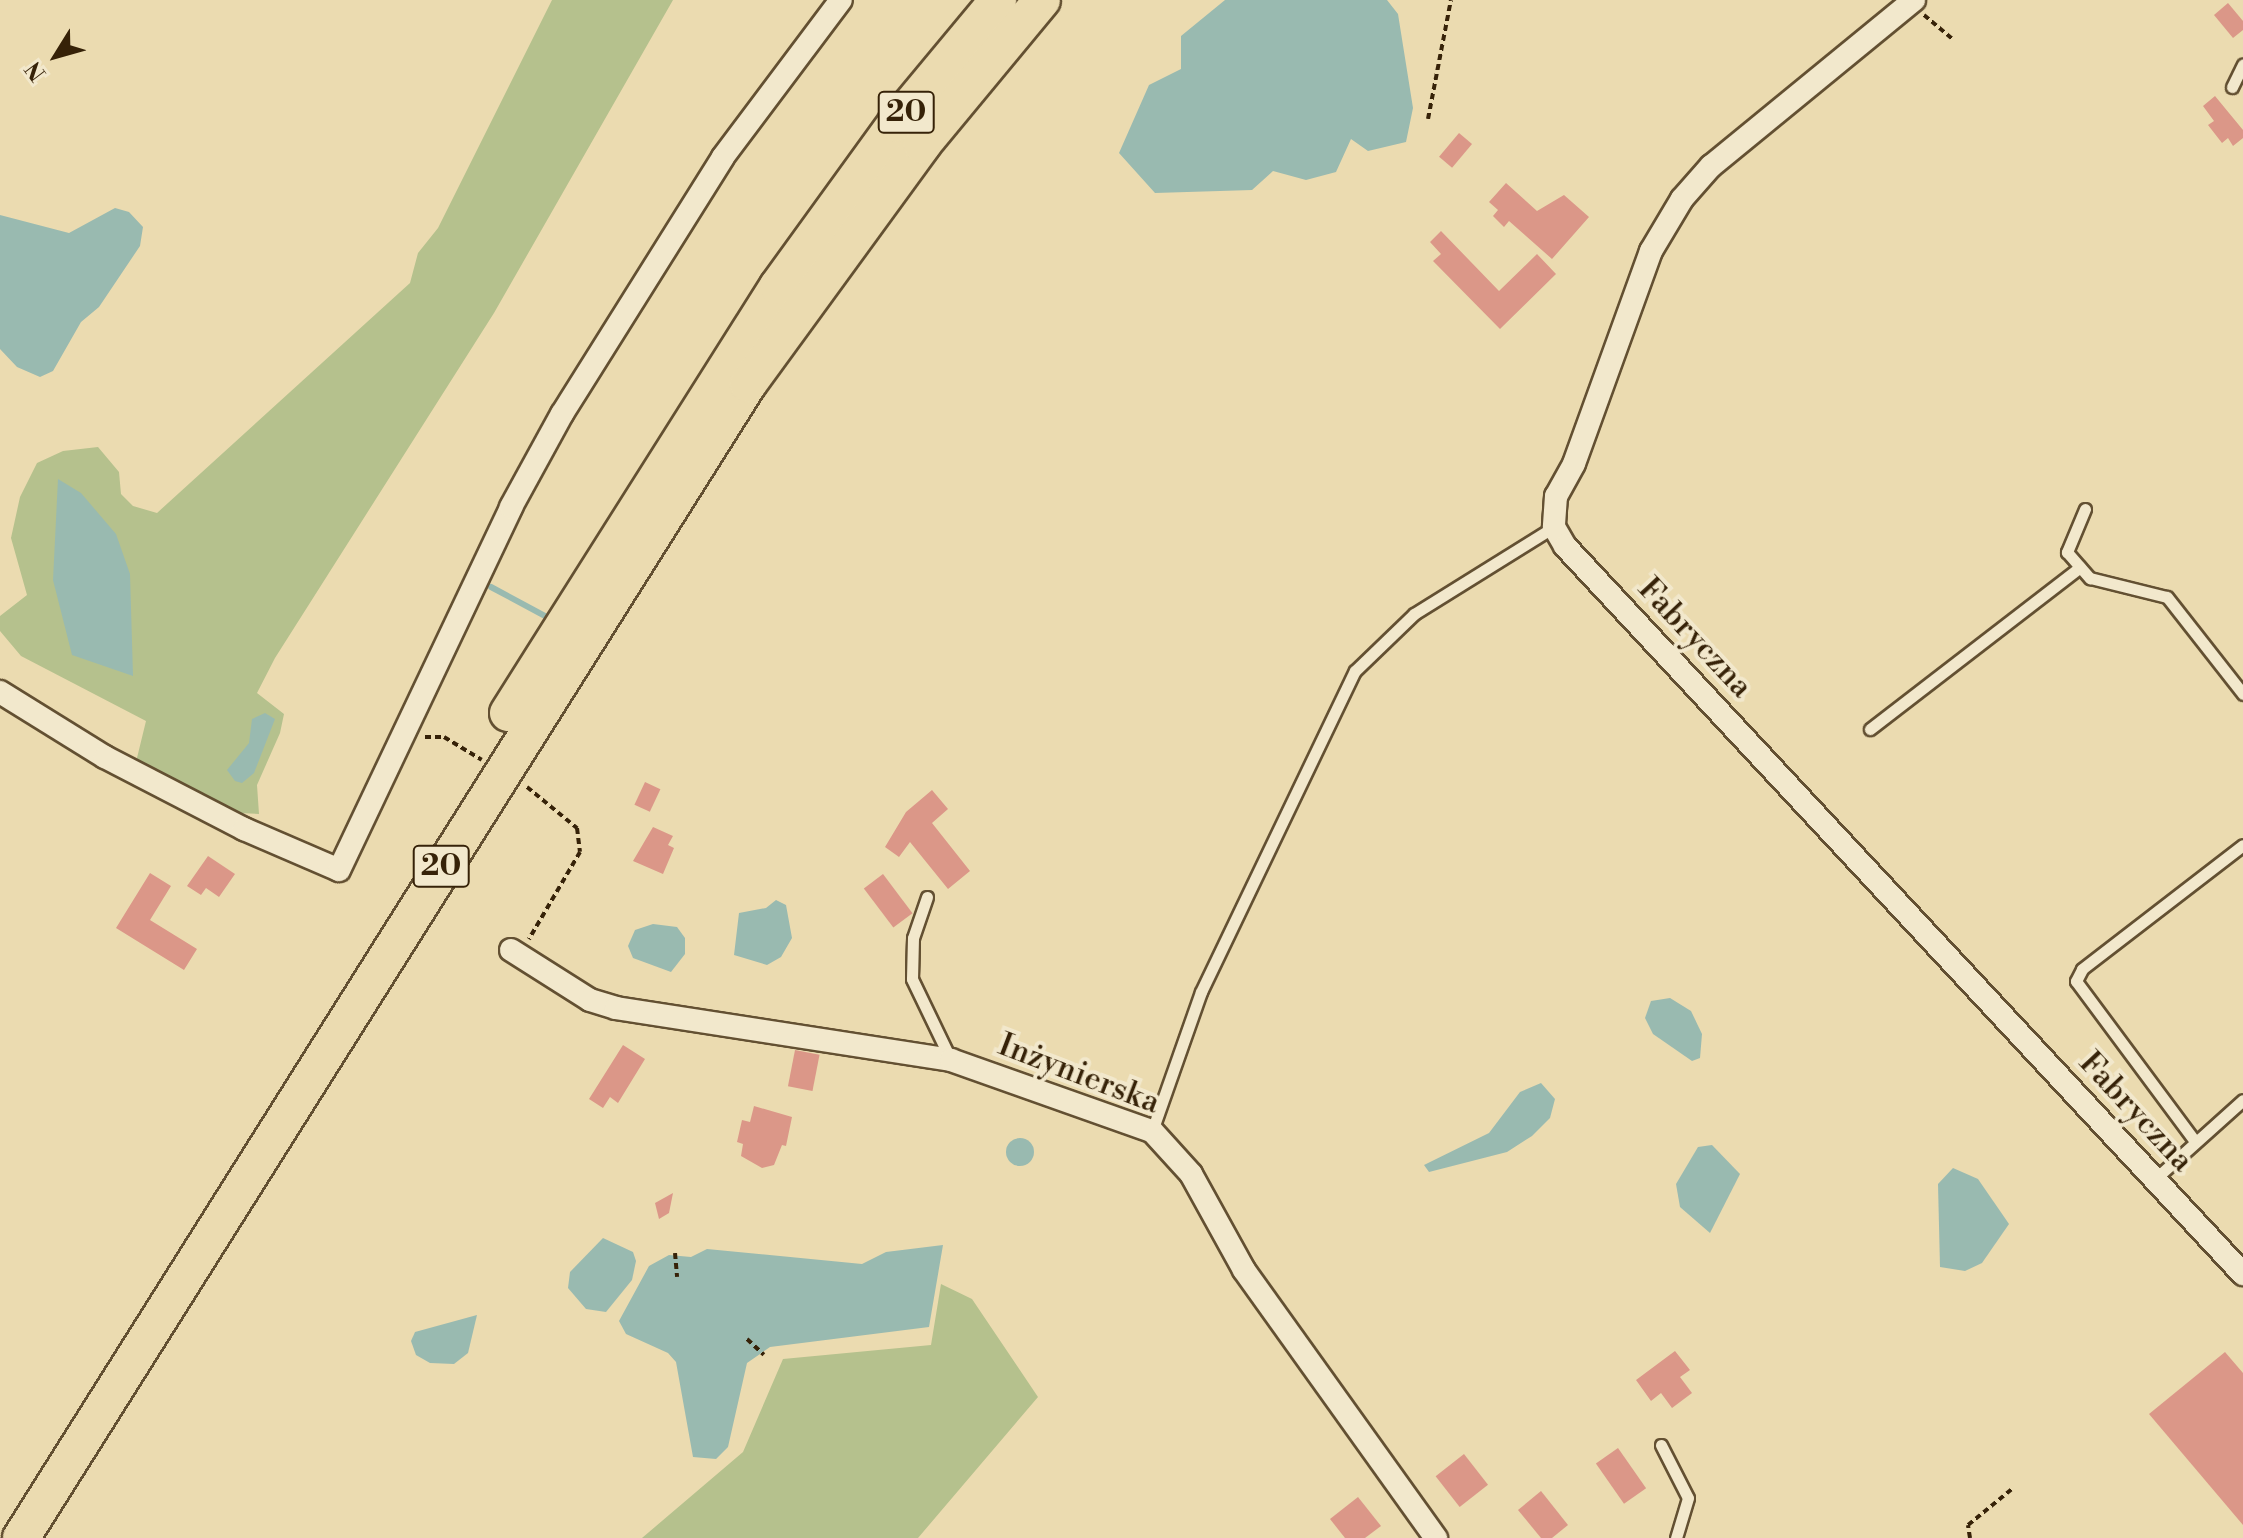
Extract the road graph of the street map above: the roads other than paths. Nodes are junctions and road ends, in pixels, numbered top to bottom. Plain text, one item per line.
1 (841, 0) edge
2 (998, 0) edge
3 (1042, 0) edge
4 (1910, 1) edge
5 (2243, 64) edge
6 (2232, 87) dead end
7 (2085, 509) dead end
8 (1554, 527) junction
9 (2080, 567) junction
10 (0, 692) edge
11 (2243, 694) edge
12 (1870, 729) dead end
13 (2243, 845) edge
14 (927, 897) dead end
15 (517, 953) road end
16 (951, 1060) junction
17 (2243, 1100) edge
18 (1152, 1131) junction
19 (2194, 1140) junction
20 (2155, 1179) junction
21 (2243, 1274) edge
22 (1661, 1445) dead end
23 (0, 1533) edge
24 (21, 1538) edge
25 (1436, 1538) edge
26 (1676, 1538) edge

1 - 10 street
2 - 23 main road, 20
3 - 24 main road, 20
4 - 8 street
5 - 6 lane
7 - 9 lane
8 - 18 lane
8 - 20 street, Fabryczna
9 - 11 lane
9 - 12 lane
13 - 19 lane
14 - 16 lane
15 - 16 street, Inżynierska
16 - 18 street, Inżynierska
17 - 19 lane
18 - 25 street, Inżynierska
19 - 20 lane
20 - 21 street, Fabryczna
22 - 26 lane

